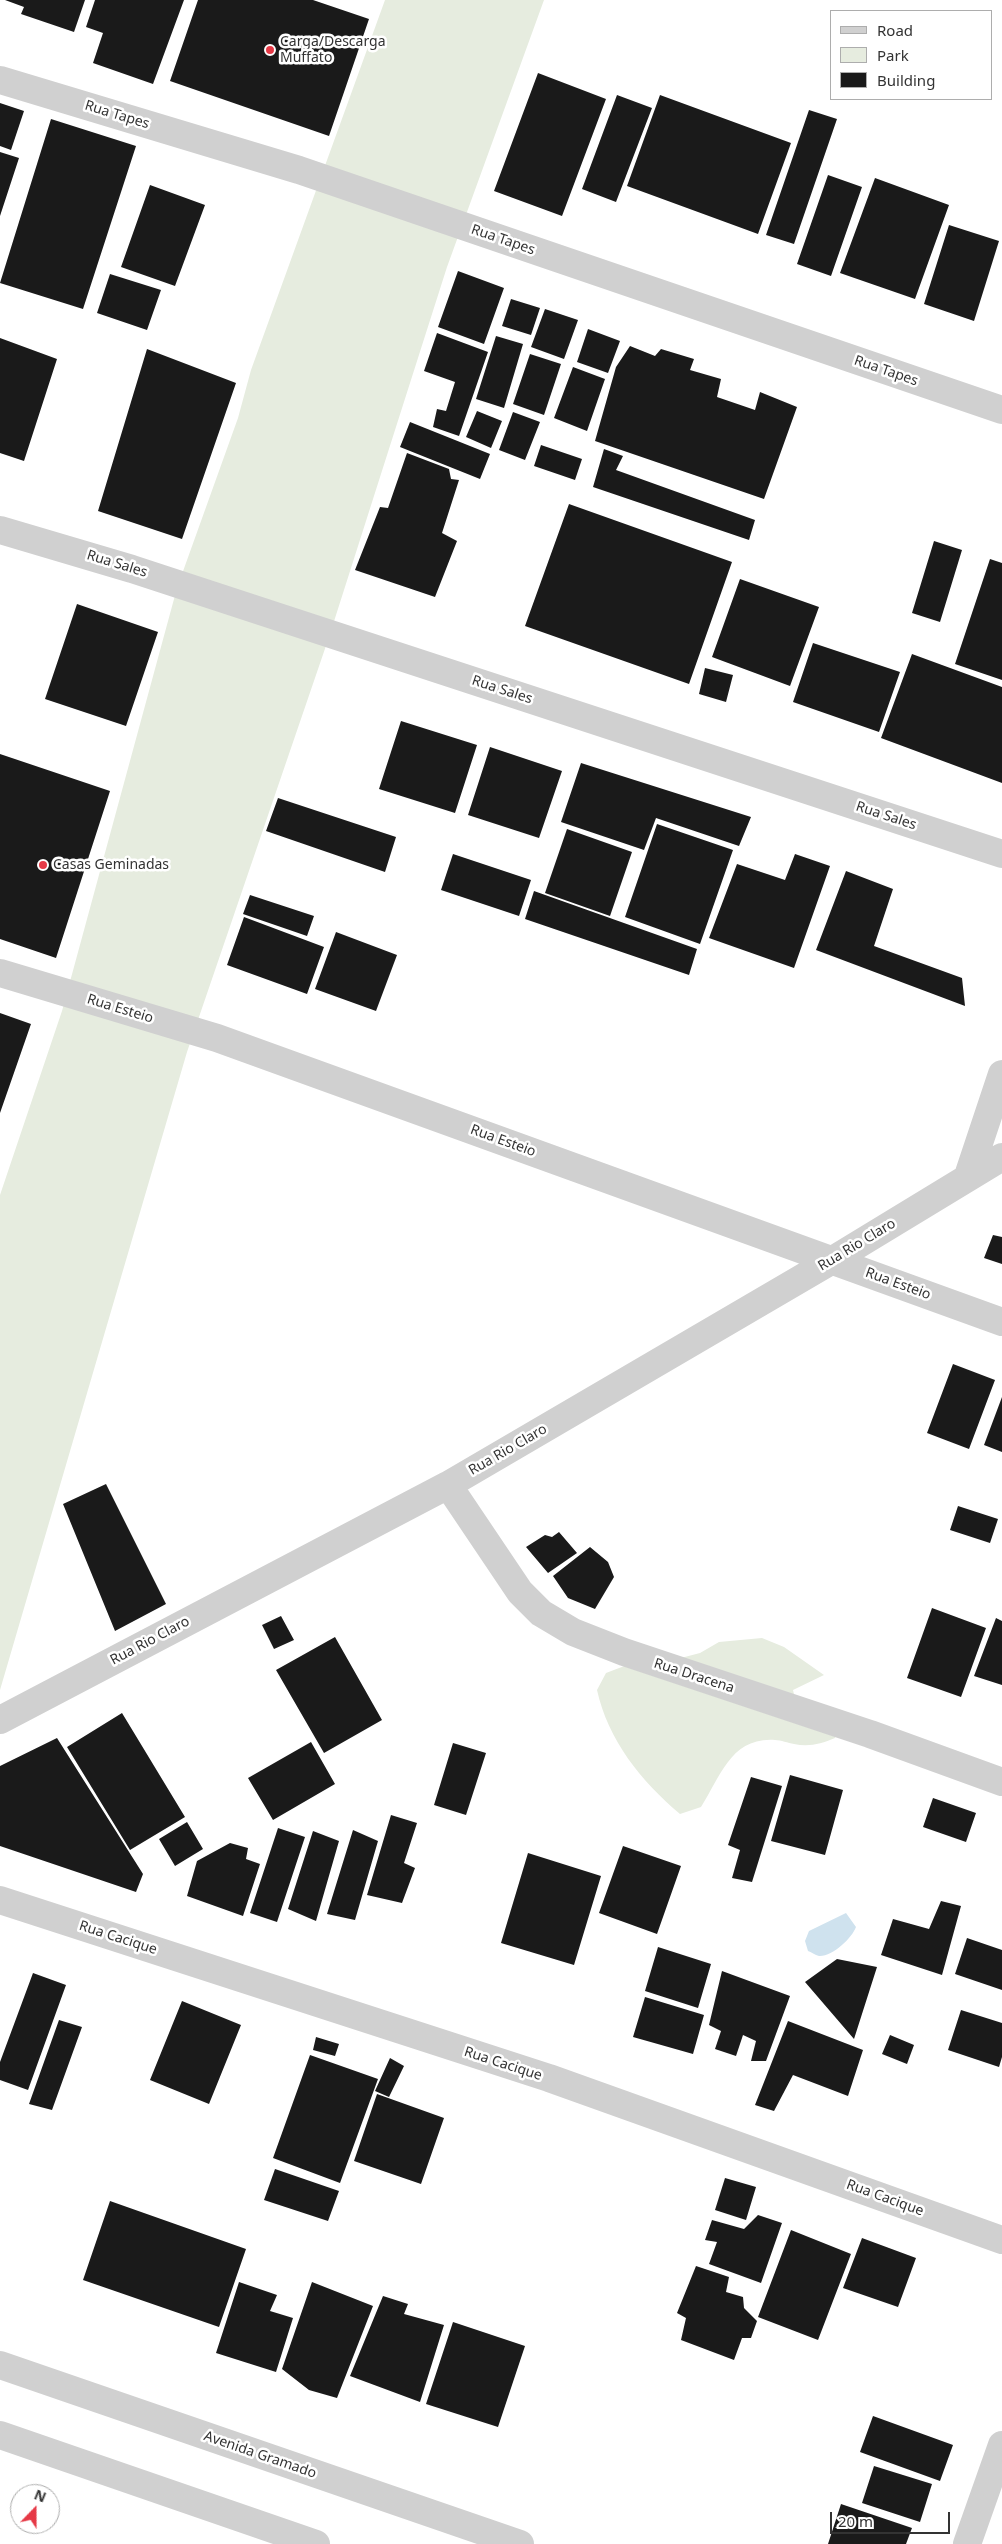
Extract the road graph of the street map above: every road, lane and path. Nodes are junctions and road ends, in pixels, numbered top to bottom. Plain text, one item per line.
1 (0, 80) edge
2 (1002, 410) edge
3 (0, 530) edge
4 (1002, 854) edge
5 (0, 973) edge
6 (1002, 1074) edge
7 (1002, 1157) edge
8 (968, 1176) junction
9 (831, 1261) junction
10 (1002, 1322) edge
11 (448, 1485) junction
12 (0, 1720) edge
13 (1002, 1782) edge
14 (0, 1900) edge
15 (1002, 2240) edge
16 (0, 2365) edge
17 (0, 2435) edge
18 (1002, 2444) edge
19 (316, 2544) edge
20 (520, 2544) edge
21 (967, 2544) edge

1 - 2 street, Rua Tapes
3 - 4 street, Rua Sales
5 - 9 street, Rua Esteio
6 - 8 street
7 - 8 street, Rua Rio Claro
8 - 9 street, Rua Rio Claro
9 - 10 street, Rua Esteio
9 - 11 street, Rua Rio Claro
11 - 12 street, Rua Rio Claro
11 - 13 street, Rua Dracena
14 - 15 street, Rua Cacique
16 - 20 street, Avenida Gramado
17 - 19 street
18 - 21 street

